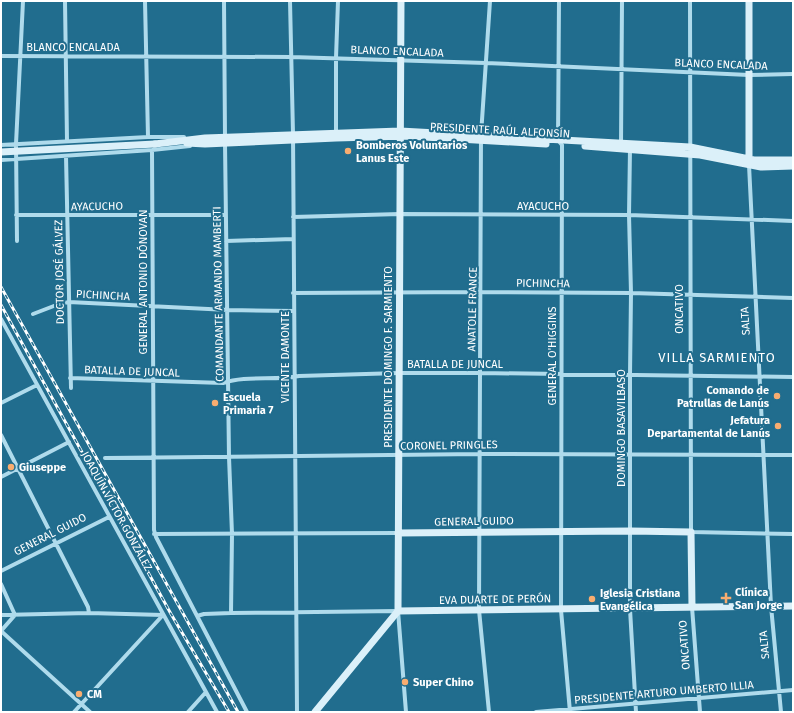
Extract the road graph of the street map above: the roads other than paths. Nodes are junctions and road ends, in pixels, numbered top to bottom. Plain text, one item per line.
1 (23, 1) edge
2 (65, 1) edge
3 (145, 1) edge
4 (224, 1) edge
5 (290, 1) edge
6 (338, 1) edge
7 (401, 1) edge
8 (490, 1) edge
9 (559, 1) edge
10 (622, 1) edge
11 (690, 1) edge
12 (749, 1) edge
13 (1, 56) edge
14 (20, 56) junction
15 (66, 56) junction
16 (291, 56) junction
17 (145, 57) junction
18 (224, 57) junction
19 (336, 58) junction
20 (401, 60) junction
21 (486, 63) junction
22 (559, 66) junction
23 (622, 69) junction
24 (690, 72) junction
25 (793, 74) edge
26 (749, 75) junction
27 (400, 133) junction
28 (336, 135) junction
29 (148, 137) junction
30 (293, 137) junction
31 (482, 138) junction
32 (225, 140) junction
33 (67, 141) junction
34 (205, 141) junction
35 (560, 142) junction
36 (16, 144) junction
37 (1, 145) edge
38 (621, 146) junction
39 (630, 146) junction
40 (153, 147) junction
41 (689, 151) junction
42 (1, 152) edge
43 (66, 156) junction
44 (16, 159) junction
45 (1, 160) edge
46 (793, 160) edge
47 (749, 162) junction
48 (793, 166) edge
49 (400, 214) junction
50 (16, 215) junction
51 (152, 215) junction
52 (226, 215) junction
53 (482, 215) junction
54 (561, 215) junction
55 (629, 215) junction
56 (67, 216) junction
57 (293, 218) junction
58 (690, 218) junction
59 (752, 220) junction
60 (793, 221) edge
61 (293, 239) junction
62 (17, 241) dead end
63 (226, 241) junction
64 (481, 292) junction
65 (293, 293) junction
66 (399, 293) junction
67 (561, 293) junction
68 (631, 293) junction
69 (690, 296) junction
70 (755, 297) junction
71 (793, 298) edge
72 (69, 302) junction
73 (152, 306) junction
74 (228, 310) junction
75 (294, 311) junction
76 (33, 314) dead end
77 (1, 319) edge
78 (2, 325) edge
79 (399, 373) junction
80 (480, 373) junction
81 (561, 374) junction
82 (630, 375) junction
83 (690, 376) junction
84 (759, 376) junction
85 (294, 377) junction
86 (793, 377) edge
87 (70, 378) junction
88 (152, 381) junction
89 (229, 382) junction
90 (37, 385) junction
91 (70, 388) dead end
92 (1, 403) edge
93 (1, 435) edge
94 (69, 442) junction
95 (480, 454) junction
96 (561, 454) junction
97 (630, 454) junction
98 (398, 455) junction
99 (692, 455) junction
100 (763, 455) junction
101 (793, 455) edge
102 (229, 456) junction
103 (295, 457) junction
104 (105, 458) dead end
105 (153, 458) junction
106 (17, 468) junction
107 (1, 477) edge
108 (109, 517) junction
109 (561, 531) junction
110 (631, 531) junction
111 (479, 532) junction
112 (691, 532) junction
113 (398, 533) junction
114 (154, 534) junction
115 (232, 534) junction
116 (296, 534) junction
117 (768, 534) junction
118 (793, 534) edge
119 (56, 544) junction
120 (1, 571) edge
121 (1, 584) edge
122 (771, 606) junction
123 (793, 606) edge
124 (692, 607) junction
125 (630, 608) junction
126 (479, 610) junction
127 (561, 610) junction
128 (398, 611) junction
129 (297, 612) junction
130 (89, 613) junction
131 (231, 613) junction
132 (1, 615) edge
133 (15, 615) junction
134 (163, 615) junction
135 (197, 616) junction
136 (1, 631) edge
137 (793, 690) edge
138 (779, 691) junction
139 (206, 692) junction
140 (699, 698) junction
141 (635, 703) junction
142 (81, 704) junction
143 (569, 711) edge
144 (74, 712) edge
145 (90, 712) edge
146 (188, 712) edge
147 (217, 712) edge
148 (247, 712) edge
149 (297, 712) edge
150 (315, 712) edge
151 (406, 712) edge
152 (488, 712) edge
153 (536, 712) edge
154 (636, 712) edge
155 (700, 712) edge
156 (781, 712) edge

1 - 14 street
2 - 15 street
3 - 17 street
4 - 18 street, COMANDANTE ARMANDO MAMBERTI
5 - 16 street, VICENTE DAMONTE
6 - 19 street
7 - 20 main road, PRESIDENTE DOMINGO F. SARMIENTO
8 - 21 street, ANATOLE FRANCE
9 - 22 street, GENERAL O'HIGGINS
10 - 23 street
11 - 24 street, ONCATIVO
12 - 26 main road, SALTA
13 - 14 street, BLANCO ENCALADA
14 - 15 street, BLANCO ENCALADA
14 - 36 street
15 - 17 street, BLANCO ENCALADA
15 - 33 street
16 - 18 street, BLANCO ENCALADA
16 - 19 street, BLANCO ENCALADA
16 - 30 street, VICENTE DAMONTE
17 - 18 street, BLANCO ENCALADA
17 - 29 street
18 - 32 street, COMANDANTE ARMANDO MAMBERTI
19 - 20 street, BLANCO ENCALADA
19 - 28 street
20 - 21 street, BLANCO ENCALADA
20 - 27 main road, PRESIDENTE DOMINGO F. SARMIENTO
21 - 22 street, BLANCO ENCALADA
21 - 31 street, ANATOLE FRANCE
22 - 23 street, BLANCO ENCALADA
22 - 35 street, GENERAL O'HIGGINS
23 - 24 street, BLANCO ENCALADA
23 - 38 street
24 - 26 street, BLANCO ENCALADA
24 - 41 street, ONCATIVO
25 - 26 street, BLANCO ENCALADA
26 - 47 main road, SALTA
27 - 28 main road, PRESIDENTE RAÚL ALFONSÍN
27 - 31 main road, PRESIDENTE RAÚL ALFONSÍN
27 - 49 main road, PRESIDENTE DOMINGO F. SARMIENTO
28 - 30 main road, PRESIDENTE RAÚL ALFONSÍN
29 - 33 street, PRESIDENTE RAÚL ALFONSÍN
29 - 34 street, PRESIDENTE RAÚL ALFONSÍN
30 - 32 main road, PRESIDENTE RAÚL ALFONSÍN
30 - 57 street, VICENTE DAMONTE
31 - 35 main road, PRESIDENTE RAÚL ALFONSÍN
31 - 53 street, ANATOLE FRANCE
32 - 34 main road, PRESIDENTE RAÚL ALFONSÍN
32 - 52 street, COMANDANTE ARMANDO MAMBERTI
33 - 36 street, PRESIDENTE RAÚL ALFONSÍN
34 - 40 street, PRESIDENTE RAÚL ALFONSÍN
34 - 40 main road, PRESIDENTE RAÚL ALFONSÍN
35 - 38 main road, PRESIDENTE RAÚL ALFONSÍN
35 - 54 street, GENERAL O'HIGGINS
36 - 37 street, PRESIDENTE RAÚL ALFONSÍN
36 - 44 street
38 - 39 main road, PRESIDENTE RAÚL ALFONSÍN
39 - 41 main road, PRESIDENTE RAÚL ALFONSÍN
39 - 55 street, DOMINGO BASAVILBASO
40 - 42 main road, bridge
40 - 43 street
40 - 51 street, GENERAL ANTONIO DÓNOVAN
41 - 47 main road, PRESIDENTE RAÚL ALFONSÍN
41 - 58 street, ONCATIVO
43 - 44 street
43 - 56 street, DOCTOR JOSÉ GÁLVEZ
44 - 45 street
44 - 50 street
46 - 47 main road, PRESIDENTE RAÚL ALFONSÍN
47 - 48 main road, PRESIDENTE RAÚL ALFONSÍN
47 - 59 street, SALTA
49 - 53 street, AYACUCHO
49 - 57 street, AYACUCHO
49 - 66 main road, PRESIDENTE DOMINGO F. SARMIENTO
50 - 56 street, AYACUCHO
50 - 62 street
51 - 52 street, AYACUCHO
51 - 56 street, AYACUCHO
51 - 73 street, GENERAL ANTONIO DÓNOVAN
52 - 63 street, COMANDANTE ARMANDO MAMBERTI
53 - 54 street, AYACUCHO
53 - 64 street, ANATOLE FRANCE
54 - 55 street, AYACUCHO
54 - 67 street, GENERAL O'HIGGINS
55 - 58 street, AYACUCHO
55 - 68 street, DOMINGO BASAVILBASO
56 - 72 street, DOCTOR JOSÉ GÁLVEZ
57 - 61 street, VICENTE DAMONTE
58 - 59 street, AYACUCHO
58 - 69 street, ONCATIVO
59 - 60 street, AYACUCHO
59 - 70 street, SALTA
61 - 63 street
61 - 65 street, VICENTE DAMONTE
63 - 74 street, COMANDANTE ARMANDO MAMBERTI
64 - 66 street, PICHINCHA
64 - 67 street, PICHINCHA
64 - 80 street, ANATOLE FRANCE
65 - 66 street, PICHINCHA
65 - 75 street, VICENTE DAMONTE
66 - 79 main road, PRESIDENTE DOMINGO F. SARMIENTO
67 - 68 street, PICHINCHA
67 - 81 street, GENERAL O'HIGGINS
68 - 69 street, PICHINCHA
68 - 82 street, DOMINGO BASAVILBASO
69 - 70 street, PICHINCHA
69 - 83 street, ONCATIVO
70 - 71 street, PICHINCHA
70 - 84 street, SALTA
72 - 73 street, PICHINCHA
72 - 76 street, PICHINCHA
72 - 87 street, DOCTOR JOSÉ GÁLVEZ
73 - 74 street, PICHINCHA
73 - 88 street, GENERAL ANTONIO DÓNOVAN
74 - 75 street, PICHINCHA
74 - 89 street, COMANDANTE ARMANDO MAMBERTI
75 - 85 street, VICENTE DAMONTE
77 - 78 street, JOAQUÍN VÍCTOR GONZÁLEZ
78 - 90 street, JOAQUÍN VÍCTOR GONZÁLEZ
79 - 80 street, BATALLA DE JUNCAL
79 - 85 street, BATALLA DE JUNCAL
79 - 98 main road, PRESIDENTE DOMINGO F. SARMIENTO
80 - 81 street, BATALLA DE JUNCAL
80 - 95 street, ANATOLE FRANCE
81 - 82 street, BATALLA DE JUNCAL
81 - 96 street, GENERAL O'HIGGINS
82 - 83 street, BATALLA DE JUNCAL
82 - 97 street, DOMINGO BASAVILBASO
83 - 84 street, BATALLA DE JUNCAL
83 - 99 street, ONCATIVO
84 - 86 street, BATALLA DE JUNCAL
84 - 100 street, SALTA
85 - 89 street, BATALLA DE JUNCAL
85 - 103 street, VICENTE DAMONTE
87 - 88 street, BATALLA DE JUNCAL
87 - 91 street, DOCTOR JOSÉ GÁLVEZ
88 - 89 street, BATALLA DE JUNCAL
88 - 105 street, GENERAL ANTONIO DÓNOVAN
89 - 102 street, COMANDANTE ARMANDO MAMBERTI
90 - 92 street
90 - 94 street, JOAQUÍN VÍCTOR GONZÁLEZ
93 - 106 street
94 - 106 street
94 - 108 street, JOAQUÍN VÍCTOR GONZÁLEZ
95 - 96 street, CORONEL PRINGLES
95 - 98 street, CORONEL PRINGLES
95 - 111 street, ANATOLE FRANCE
96 - 97 street, CORONEL PRINGLES
96 - 109 street, GENERAL O'HIGGINS
97 - 99 street, CORONEL PRINGLES
97 - 110 street, DOMINGO BASAVILBASO
98 - 103 street, CORONEL PRINGLES
98 - 113 main road, PRESIDENTE DOMINGO F. SARMIENTO
99 - 100 street, CORONEL PRINGLES
99 - 112 street, ONCATIVO
100 - 101 street, CORONEL PRINGLES
100 - 117 street, SALTA
102 - 103 street, CORONEL PRINGLES
102 - 105 street, CORONEL PRINGLES
102 - 115 street, COMANDANTE ARMANDO MAMBERTI
103 - 116 street, VICENTE DAMONTE
104 - 105 street, CORONEL PRINGLES
105 - 114 street, GENERAL ANTONIO DÓNOVAN
106 - 107 street
106 - 119 street
108 - 119 street, GENERAL GUIDO
108 - 134 street, JOAQUÍN VÍCTOR GONZÁLEZ
109 - 110 main road, GENERAL GUIDO
109 - 111 main road, GENERAL GUIDO
109 - 127 street, GENERAL O'HIGGINS
110 - 112 main road, GENERAL GUIDO
110 - 125 street, DOMINGO BASAVILBASO
111 - 113 main road, GENERAL GUIDO
111 - 126 street, ANATOLE FRANCE
112 - 117 street, GENERAL GUIDO
112 - 124 main road, ONCATIVO
113 - 116 street, GENERAL GUIDO
113 - 128 main road, PRESIDENTE DOMINGO F. SARMIENTO
114 - 115 street, GENERAL GUIDO
114 - 135 street
115 - 116 street, GENERAL GUIDO
115 - 131 street, COMANDANTE ARMANDO MAMBERTI
116 - 129 street, VICENTE DAMONTE
117 - 118 street, GENERAL GUIDO
117 - 122 street, SALTA
119 - 120 street, GENERAL GUIDO
119 - 130 street
121 - 133 street
122 - 123 main road, EVA DUARTE DE PERÓN
122 - 124 main road, EVA DUARTE DE PERÓN
122 - 138 street, SALTA
124 - 125 main road, EVA DUARTE DE PERÓN
124 - 140 street, ONCATIVO
125 - 127 main road, EVA DUARTE DE PERÓN
125 - 141 street, DOMINGO BASAVILBASO
126 - 127 main road, EVA DUARTE DE PERÓN
126 - 128 main road, EVA DUARTE DE PERÓN
126 - 152 street, ANATOLE FRANCE
127 - 143 street, GENERAL O'HIGGINS
128 - 129 street, EVA DUARTE DE PERÓN
128 - 150 main road
128 - 151 street, PRESIDENTE DOMINGO F. SARMIENTO
129 - 131 street, EVA DUARTE DE PERÓN
129 - 149 street, VICENTE DAMONTE
130 - 133 street
130 - 134 street
131 - 135 street, EVA DUARTE DE PERÓN
132 - 133 street
133 - 136 street
134 - 139 street, JOAQUÍN VÍCTOR GONZÁLEZ
134 - 142 street
135 - 148 street
136 - 142 street
137 - 138 street, PRESIDENTE ARTURO UMBERTO ILLIA
138 - 140 street, PRESIDENTE ARTURO UMBERTO ILLIA
138 - 156 street, SALTA
139 - 146 street
139 - 147 street, JOAQUÍN VÍCTOR GONZÁLEZ
140 - 141 street, PRESIDENTE ARTURO UMBERTO ILLIA
140 - 155 street, ONCATIVO
141 - 143 street, PRESIDENTE ARTURO UMBERTO ILLIA
141 - 154 street, DOMINGO BASAVILBASO
142 - 144 street
142 - 145 street
143 - 153 street, PRESIDENTE ARTURO UMBERTO ILLIA

